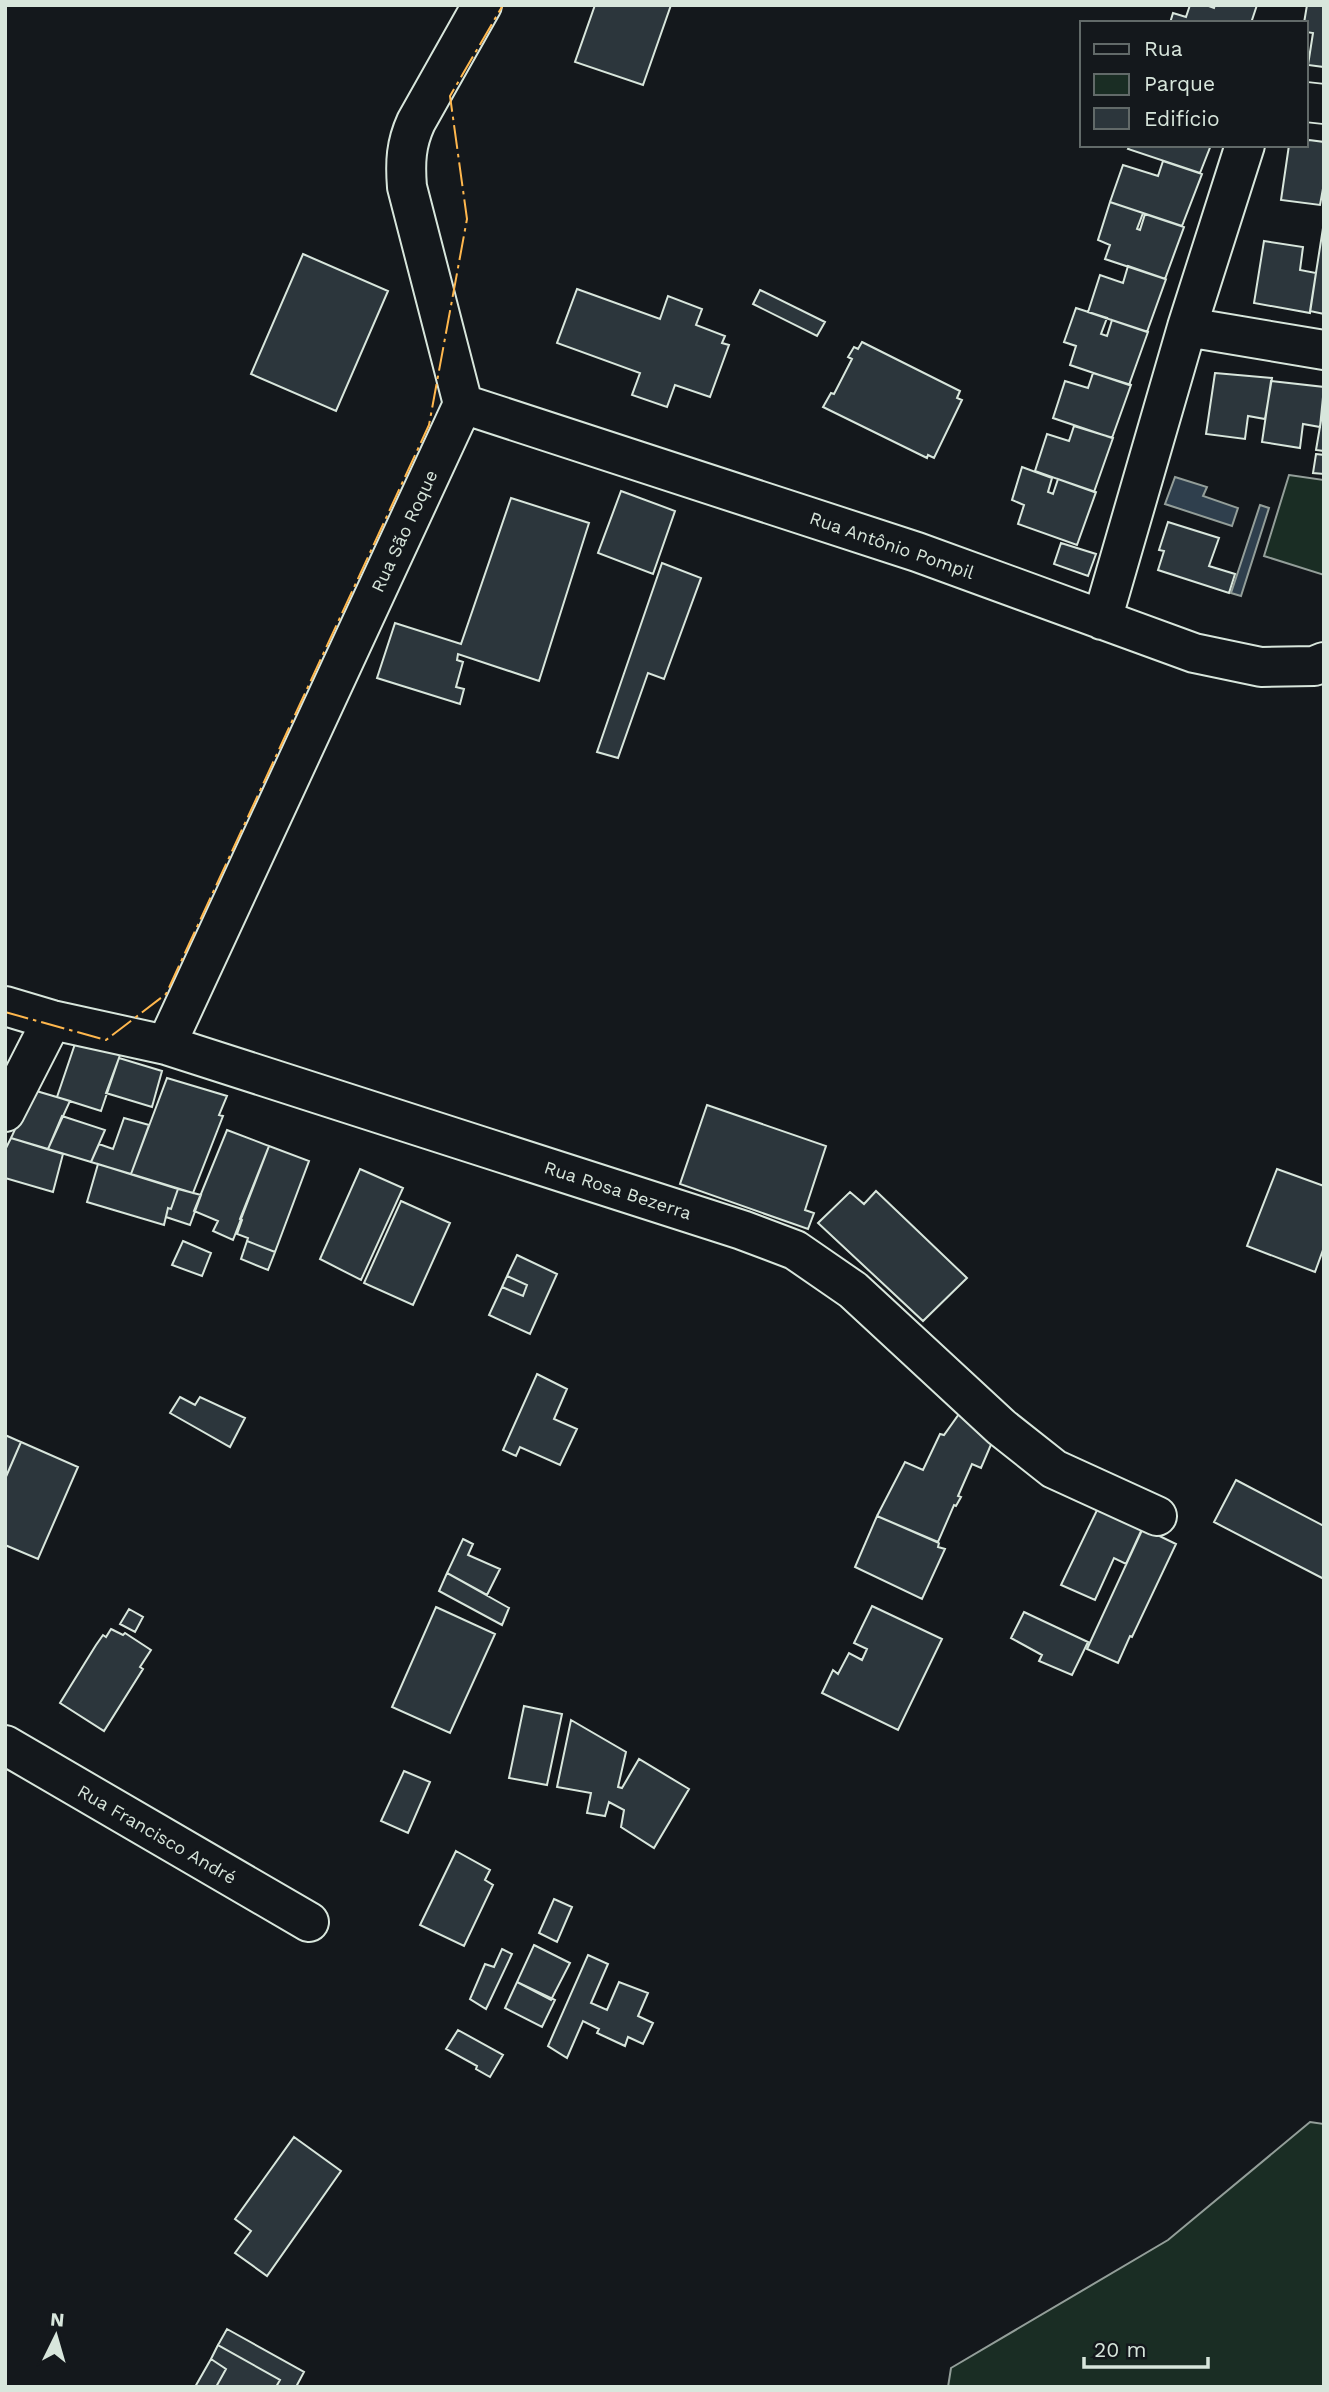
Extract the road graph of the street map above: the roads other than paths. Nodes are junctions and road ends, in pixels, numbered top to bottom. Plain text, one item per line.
1 (482, 5) edge
2 (1244, 147) edge
3 (1187, 327) junction
4 (1324, 350) edge
5 (463, 404) junction
6 (1102, 620) junction
7 (1324, 662) edge
8 (5, 1006) edge
9 (52, 1020) junction
10 (166, 1045) junction
11 (5, 1112) edge
12 (1157, 1516) dead end
13 (5, 1745) edge
14 (309, 1922) dead end

1 - 5 street
2 - 3 street
3 - 4 street
3 - 6 street
5 - 6 street, Rua Antônio Pompil
5 - 10 street, Rua São Roque
6 - 7 street, Rua Antônio Pompil
8 - 9 street, Rua Rosa Bezerra
9 - 10 street, Rua Rosa Bezerra
9 - 11 street
10 - 12 street, Rua Rosa Bezerra
13 - 14 street, Rua Francisco André

